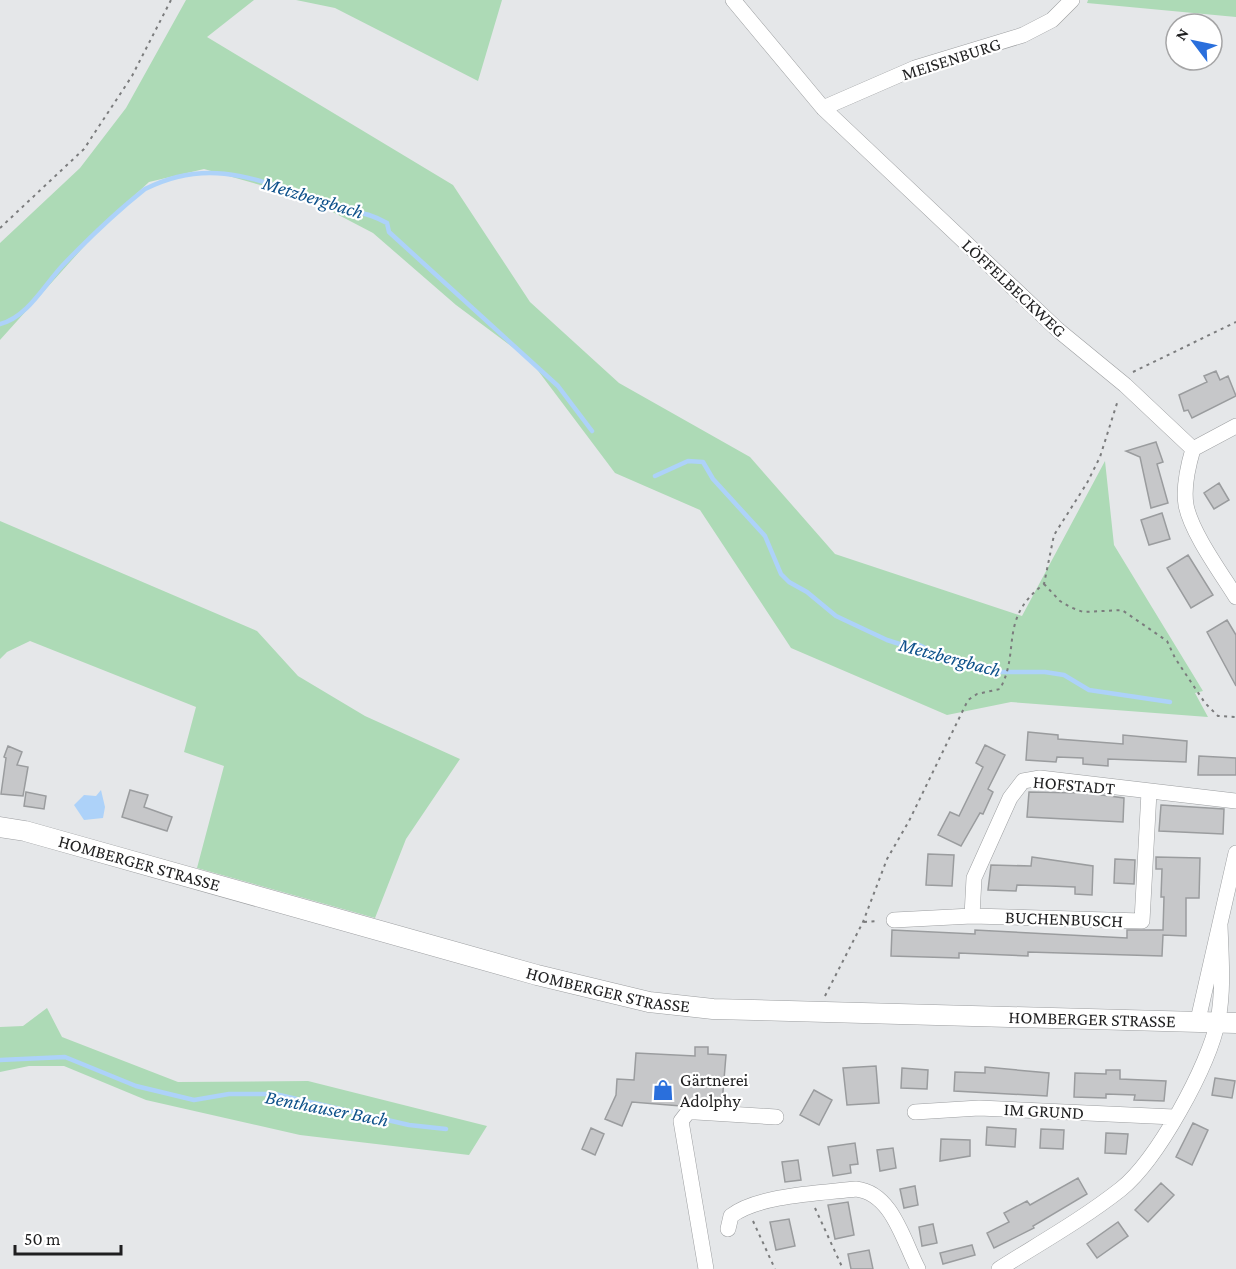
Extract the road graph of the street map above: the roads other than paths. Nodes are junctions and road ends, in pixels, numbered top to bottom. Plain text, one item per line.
1 (734, 0) edge
2 (1072, 0) edge
3 (823, 108) junction
4 (1236, 426) edge
5 (1193, 449) junction
6 (1236, 597) edge
7 (1149, 792) junction
8 (1236, 801) edge
9 (0, 827) edge
10 (1236, 853) edge
11 (972, 916) junction
12 (894, 920) road end
13 (1217, 1021) edge
14 (915, 1112) dead end
15 (776, 1117) dead end
16 (1174, 1117) junction
17 (728, 1228) dead end
18 (706, 1269) edge
19 (918, 1269) edge
20 (999, 1269) edge

1 - 3 street, LÖFFELBECKWEG
2 - 3 street, MEISENBURG
3 - 5 street, LÖFFELBECKWEG
4 - 5 street
5 - 6 street
7 - 8 street, HOFSTADT
7 - 11 street, HOFSTADT
7 - 11 street, BUCHENBUSCH
9 - 13 main road, HOMBERGER STRASSE
10 - 13 street
11 - 12 street, BUCHENBUSCH
13 - 16 street
14 - 16 street, IM GRUND
15 - 18 street
16 - 20 street
17 - 19 street

